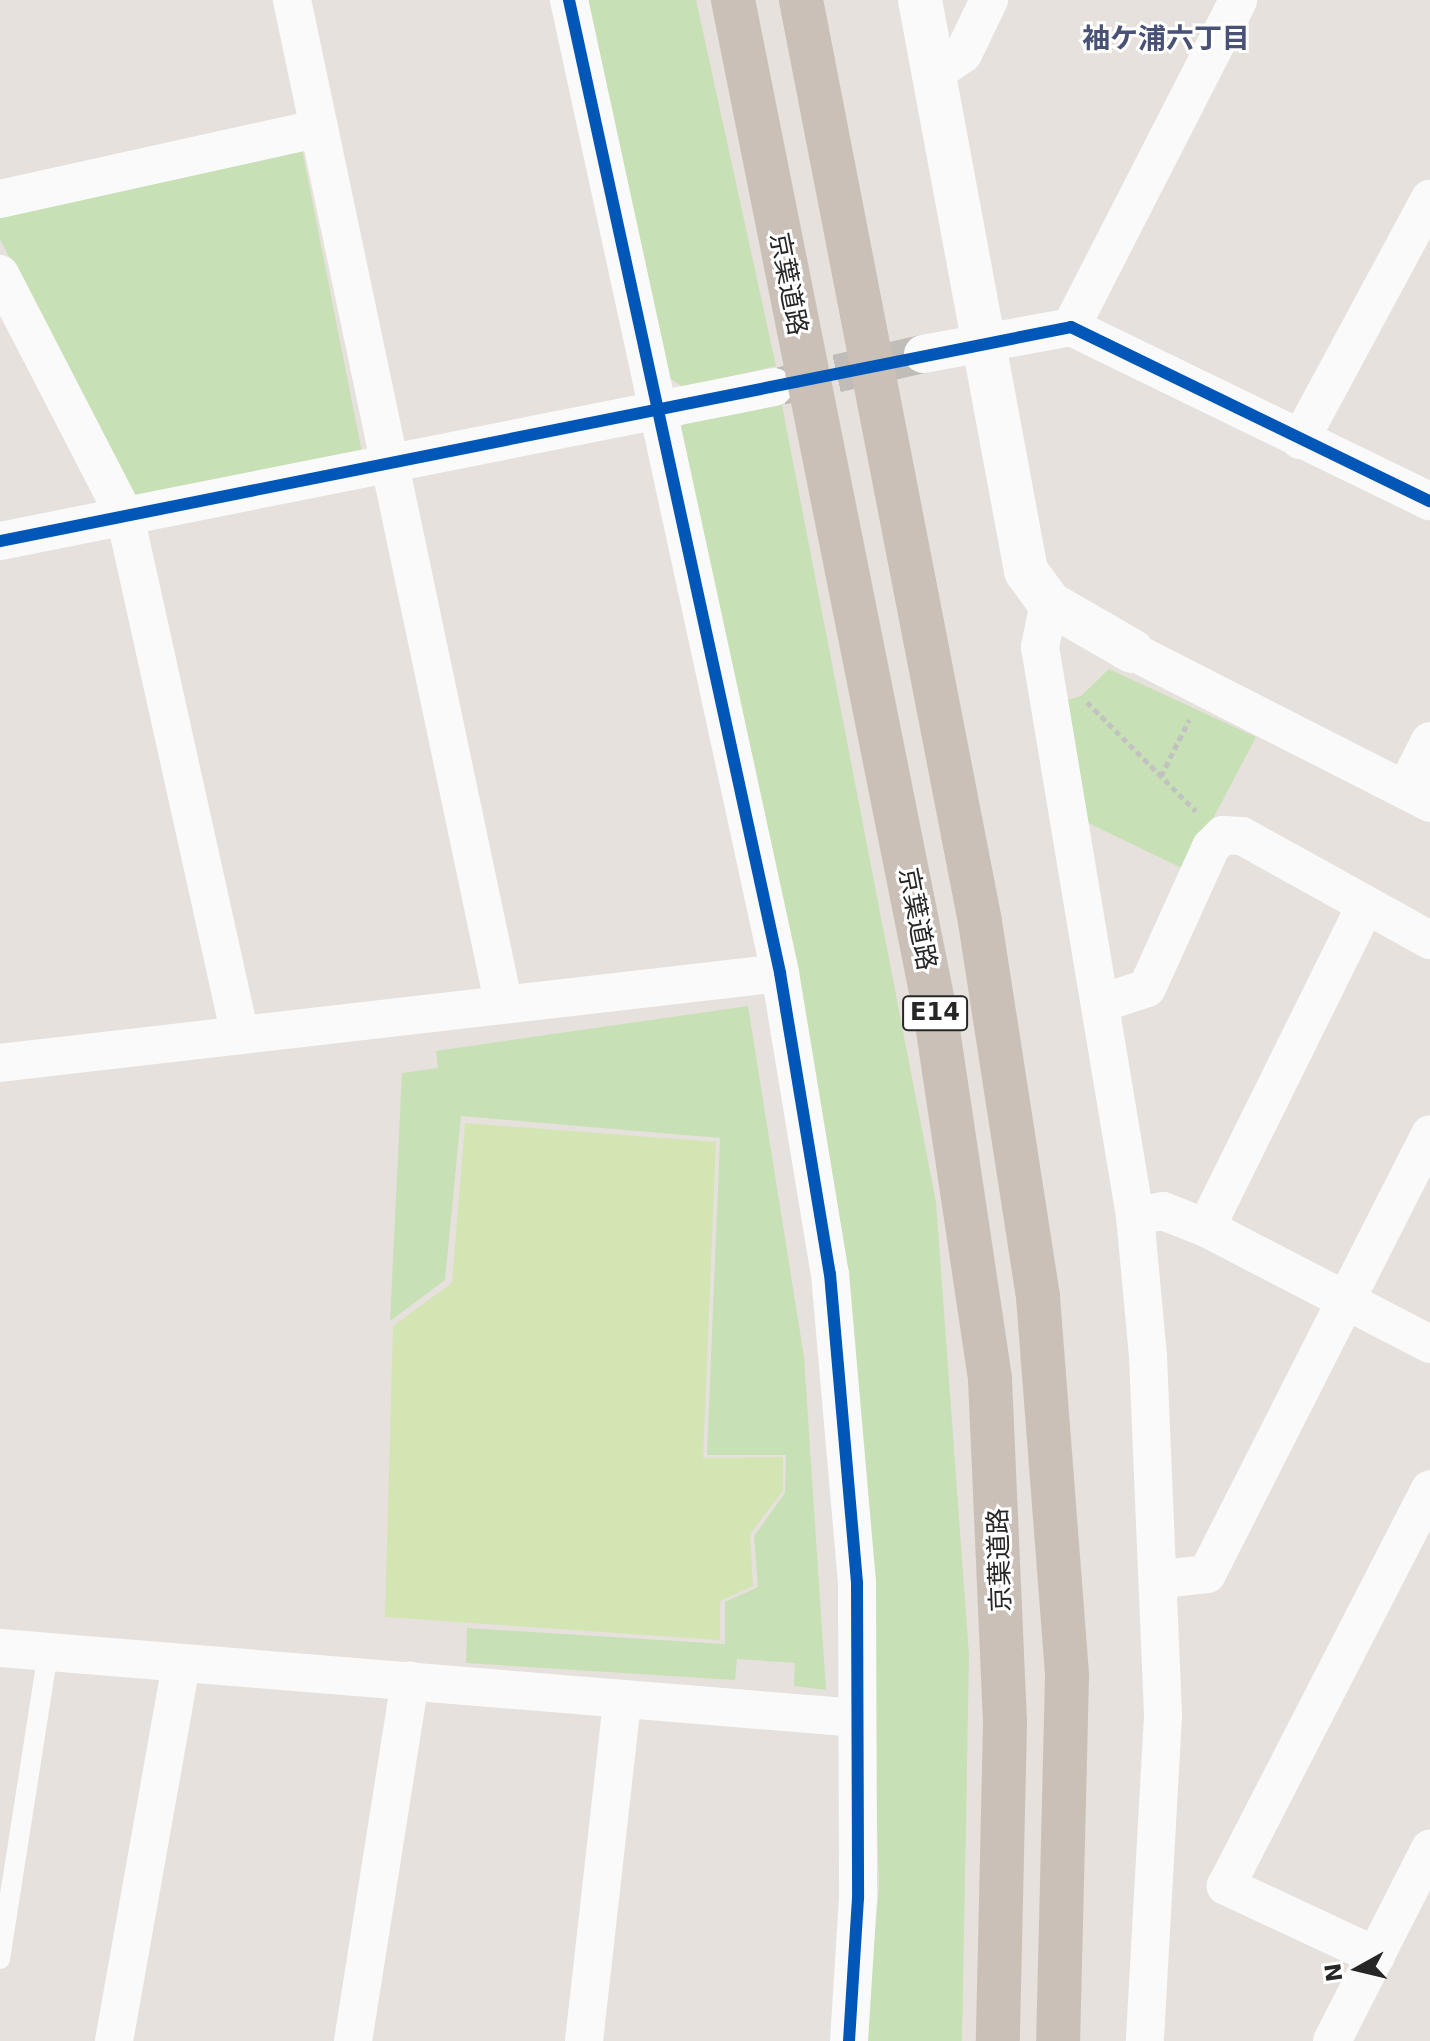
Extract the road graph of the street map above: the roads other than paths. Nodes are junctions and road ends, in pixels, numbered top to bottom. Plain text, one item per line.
1 (292, 0) edge
2 (569, 0) edge
3 (733, 0) edge
4 (801, 0) edge
5 (920, 0) edge
6 (989, 0) edge
7 (1238, 0) edge
8 (934, 74) junction
9 (319, 128) junction
10 (0, 199) edge
11 (1430, 199) edge
12 (0, 274) edge
13 (1071, 327) junction
14 (982, 342) junction
15 (923, 354) tunnel mouth
16 (774, 387) tunnel mouth
17 (655, 409) junction
18 (1300, 440) junction
19 (390, 465) junction
20 (1430, 501) edge
21 (125, 516) junction
22 (0, 541) edge
23 (1049, 603) junction
24 (1132, 651) joint
25 (1430, 741) edge
26 (1418, 797) edge
27 (1364, 909) junction
28 (1430, 940) edge
29 (780, 973) junction
30 (503, 1001) junction
31 (1102, 1003) junction
32 (240, 1035) junction
33 (0, 1063) edge
34 (1430, 1134) edge
35 (1135, 1216) junction
36 (1206, 1228) junction
37 (1347, 1300) junction
38 (1430, 1344) edge
39 (1430, 1489) edge
40 (1162, 1579) junction
41 (0, 1648) edge
42 (48, 1653) junction
43 (181, 1665) junction
44 (410, 1680) junction
45 (622, 1700) junction
46 (857, 1718) junction
47 (1430, 1849) edge
48 (1376, 1956) junction
49 (0, 1959) edge
50 (114, 2041) edge
51 (353, 2041) edge
52 (584, 2041) edge
53 (849, 2041) edge
54 (998, 2041) edge
55 (1058, 2041) edge
56 (1145, 2041) edge
57 (1332, 2041) edge

1 - 9 street
2 - 17 street
3 - 54 highway, 京葉道路 / E14
4 - 55 highway, E14
5 - 8 street
6 - 8 street
7 - 13 street
8 - 14 street
9 - 10 street
9 - 19 street
11 - 18 street
12 - 21 street
13 - 14 street
13 - 18 street
14 - 15 street
14 - 23 street
16 - 17 street
17 - 19 street
17 - 29 street
18 - 20 street
19 - 21 street
19 - 30 street
21 - 22 street
21 - 32 street
23 - 24 street
23 - 31 street
24 - 26 street
25 - 26 street
27 - 28 street
27 - 31 street
27 - 36 street
29 - 30 street
29 - 46 street
30 - 32 street
31 - 35 street
32 - 33 street
34 - 37 street
35 - 36 street
35 - 40 street
36 - 37 street
37 - 38 street
37 - 40 street
39 - 48 street
40 - 56 street
41 - 42 street
42 - 43 street
42 - 49 lane
43 - 44 street
43 - 50 street
44 - 45 street
44 - 51 street
45 - 46 street
45 - 52 street
46 - 53 street
47 - 48 street
48 - 57 street

